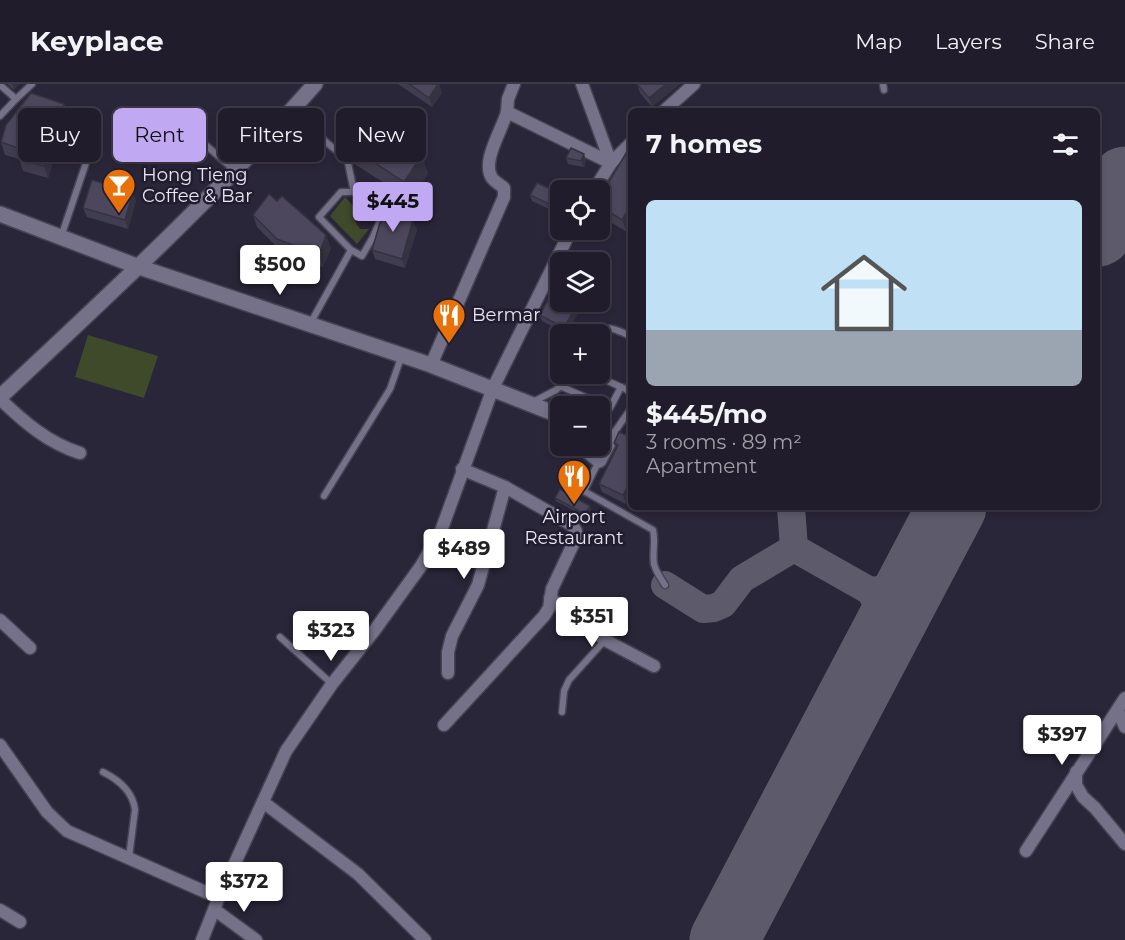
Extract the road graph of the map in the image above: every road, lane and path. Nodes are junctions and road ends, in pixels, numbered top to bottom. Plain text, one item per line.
1 (32, 84) edge
2 (315, 84) edge
3 (514, 84) edge
4 (582, 84) edge
5 (694, 84) edge
6 (0, 85) edge
7 (16, 99) junction
8 (294, 108) edge
9 (667, 108) edge
10 (507, 112) junction
11 (0, 116) edge
12 (324, 141) edge
13 (206, 145) edge
14 (628, 146) edge
15 (86, 162) edge
16 (242, 162) edge
17 (611, 163) junction
18 (234, 170) junction
19 (600, 180) edge
20 (354, 192) junction
21 (5, 218) edge
22 (60, 238) junction
23 (566, 240) edge
24 (351, 250) junction
25 (139, 267) junction
26 (310, 324) junction
27 (610, 327) edge
28 (628, 335) edge
29 (402, 354) junction
30 (431, 365) junction
31 (610, 382) edge
32 (562, 384) edge
33 (560, 386) junction
34 (493, 388) junction
35 (626, 390) edge
36 (0, 398) edge
37 (532, 404) junction
38 (550, 411) edge
39 (628, 411) edge
40 (550, 418) edge
41 (610, 431) edge
42 (80, 453) dead end
43 (594, 456) edge
44 (600, 456) edge
45 (599, 460) junction
46 (462, 469) junction
47 (505, 487) junction
48 (324, 496) dead end
49 (665, 585) dead end
50 (550, 598) junction
51 (0, 620) edge
52 (280, 637) dead end
53 (605, 639) junction
54 (30, 648) dead end
55 (654, 666) dead end
56 (448, 673) dead end
57 (332, 684) junction
58 (1125, 698) edge
59 (1118, 711) junction
60 (562, 712) dead end
61 (444, 726) dead end
62 (1125, 727) edge
63 (2, 753) edge
64 (104, 772) dead end
65 (1076, 772) junction
66 (263, 802) junction
67 (1125, 844) edge
68 (1026, 851) dead end
69 (129, 857) junction
70 (217, 904) junction
71 (0, 910) edge
72 (20, 922) dead end
73 (202, 940) edge
74 (256, 940) edge
75 (425, 940) edge

1 - 7 lane
2 - 8 street
3 - 10 street
4 - 17 street
5 - 9 street
6 - 7 lane
7 - 11 lane
10 - 17 street
10 - 30 street
12 - 20 lane
13 - 18 lane
14 - 17 street
15 - 22 lane
16 - 18 street
17 - 19 street
18 - 25 street
20 - 24 lane
20 - 24 lane
21 - 22 street
22 - 25 street
23 - 34 street
24 - 26 lane
25 - 26 street
25 - 36 street
26 - 29 street
27 - 28 lane
29 - 30 street
29 - 48 lane
30 - 34 street
31 - 35 lane
32 - 33 lane
33 - 35 lane
33 - 37 lane
34 - 37 street
34 - 46 street
36 - 42 street
37 - 38 street
37 - 40 street
39 - 41 lane
43 - 45 street
44 - 45 street
45 - 49 lane
46 - 47 street
46 - 57 street
47 - 50 street
47 - 56 street
50 - 53 street
50 - 61 street
51 - 54 street
52 - 57 lane
53 - 55 street
53 - 60 lane
57 - 66 street
58 - 59 street
59 - 62 street
59 - 65 street
63 - 69 street
64 - 69 lane
65 - 67 street
65 - 68 street
66 - 70 street
66 - 75 street
69 - 70 street
70 - 73 street
70 - 74 street
71 - 72 street

